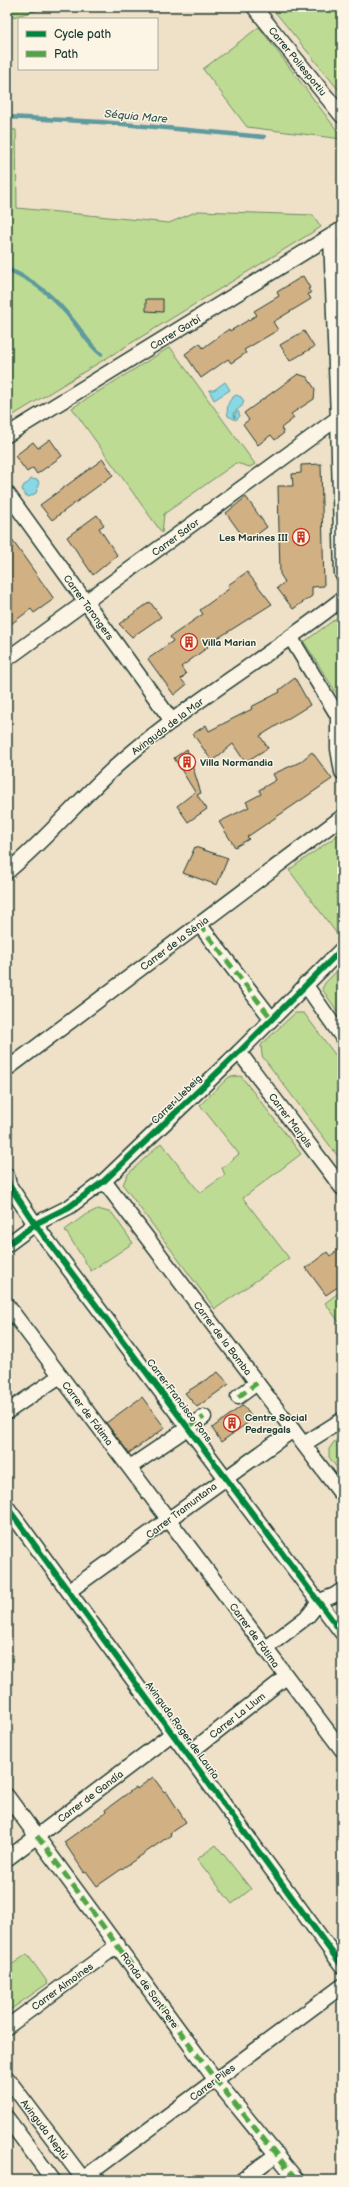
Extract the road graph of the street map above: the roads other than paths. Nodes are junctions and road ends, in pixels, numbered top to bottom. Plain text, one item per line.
1 (254, 7) edge
2 (342, 116) edge
3 (336, 233) edge
4 (340, 417) edge
5 (7, 435) edge
6 (7, 493) edge
7 (342, 574) edge
8 (342, 598) edge
9 (86, 602) junction
10 (291, 638) junction
11 (7, 659) edge
12 (172, 721) junction
13 (342, 772) edge
14 (342, 817) edge
15 (7, 872) edge
16 (199, 924) junction
17 (342, 949) edge
18 (305, 984) junction
19 (272, 1018) junction
20 (342, 1037) edge
21 (239, 1052) junction
22 (7, 1069) edge
23 (338, 1173) edge
24 (7, 1176) edge
25 (104, 1181) junction
26 (342, 1188) edge
27 (35, 1224) junction
28 (7, 1244) edge
29 (7, 1305) edge
30 (60, 1376) junction
31 (258, 1383) junction
32 (238, 1398) dead end
33 (7, 1412) edge
34 (204, 1417) dead end
35 (342, 1420) edge
36 (188, 1427) junction
37 (293, 1430) junction
38 (304, 1444) junction
39 (130, 1468) junction
40 (226, 1476) junction
41 (342, 1494) edge
42 (7, 1507) edge
43 (170, 1520) junction
44 (342, 1590) edge
45 (69, 1591) junction
46 (320, 1601) junction
47 (342, 1633) edge
48 (265, 1649) junction
49 (286, 1677) junction
50 (173, 1734) junction
51 (342, 1750) edge
52 (188, 1754) junction
53 (7, 1796) edge
54 (37, 1836) junction
55 (7, 1859) edge
56 (118, 1945) junction
57 (342, 1966) edge
58 (342, 1986) edge
59 (7, 2026) edge
60 (7, 2078) edge
61 (215, 2079) junction
62 (7, 2118) edge
63 (277, 2154) junction
64 (53, 2180) edge
65 (83, 2180) edge
66 (242, 2180) edge
67 (298, 2180) edge

1 - 2 street, Carrer Poliesportiu
3 - 4 street
3 - 5 street, Carrer Garbí
4 - 7 street
4 - 9 street, Carrer Safor
6 - 9 street, Carrer Tarongers
8 - 10 street, Avinguda de la Mar
9 - 11 street, Carrer Safor
9 - 12 street, Carrer Tarongers
10 - 12 street, Avinguda de la Mar
10 - 13 street
12 - 15 street, Avinguda de la Mar
14 - 16 street, Carrer de la Sénia
16 - 19 street
16 - 22 street, Carrer de la Sénia
17 - 18 street, Carrer Llebeig
18 - 19 street, Carrer Llebeig
18 - 20 street
19 - 21 street, Carrer Llebeig
21 - 23 street, Carrer Marjals
21 - 25 street, Carrer Llebeig
23 - 26 street, Carrer Marjals
24 - 27 street, Carrer Francisco Pons
25 - 27 street, Carrer Llebeig
25 - 31 street, Carrer de la Bomba
27 - 28 street, Carrer Llebeig
27 - 36 street, Carrer Francisco Pons
29 - 30 street, Carrer de Fátima
30 - 33 street
30 - 39 street, Carrer de Fátima
31 - 32 street
31 - 37 street, Carrer de la Bomba
34 - 36 street
35 - 38 street
36 - 39 street
36 - 40 street, Carrer Francisco Pons
37 - 38 street, Carrer de la Bomba
37 - 40 street, Carrer Tramuntana
38 - 41 street, Carrer de la Bomba
39 - 43 street, Carrer de Fátima
40 - 43 street, Carrer Tramuntana
40 - 46 street, Carrer Francisco Pons
42 - 45 street, Avinguda Roger de Lauria
43 - 45 street, Carrer Tramuntana
43 - 48 street, Carrer de Fàtima
44 - 46 street
45 - 50 street, Avinguda Roger de Lauria
46 - 47 street, Carrer Francisco Pons
46 - 48 street
48 - 49 street, Carrer de Fàtima
49 - 51 street, Carrer de Fàtima
49 - 52 street, Carrer La Llum
50 - 52 street, Avinguda Roger de Lauria
50 - 54 street, Carrer de Gandía
52 - 57 street, Avinguda Roger de Lauria
53 - 54 street, Ronda de Sant Pere
54 - 55 street, Carrer de Gandía
54 - 56 street, Ronda de Sant Pere
56 - 59 street, Carrer Almoines
56 - 61 street, Ronda de Sant Pere
58 - 61 street, Carrer Piles
60 - 65 street, Avinguda Neptú
61 - 63 street, Ronda de Sant Pere
61 - 65 street, Carrer Piles
62 - 64 street
63 - 66 street
63 - 67 street, Ronda de Sant Pere

